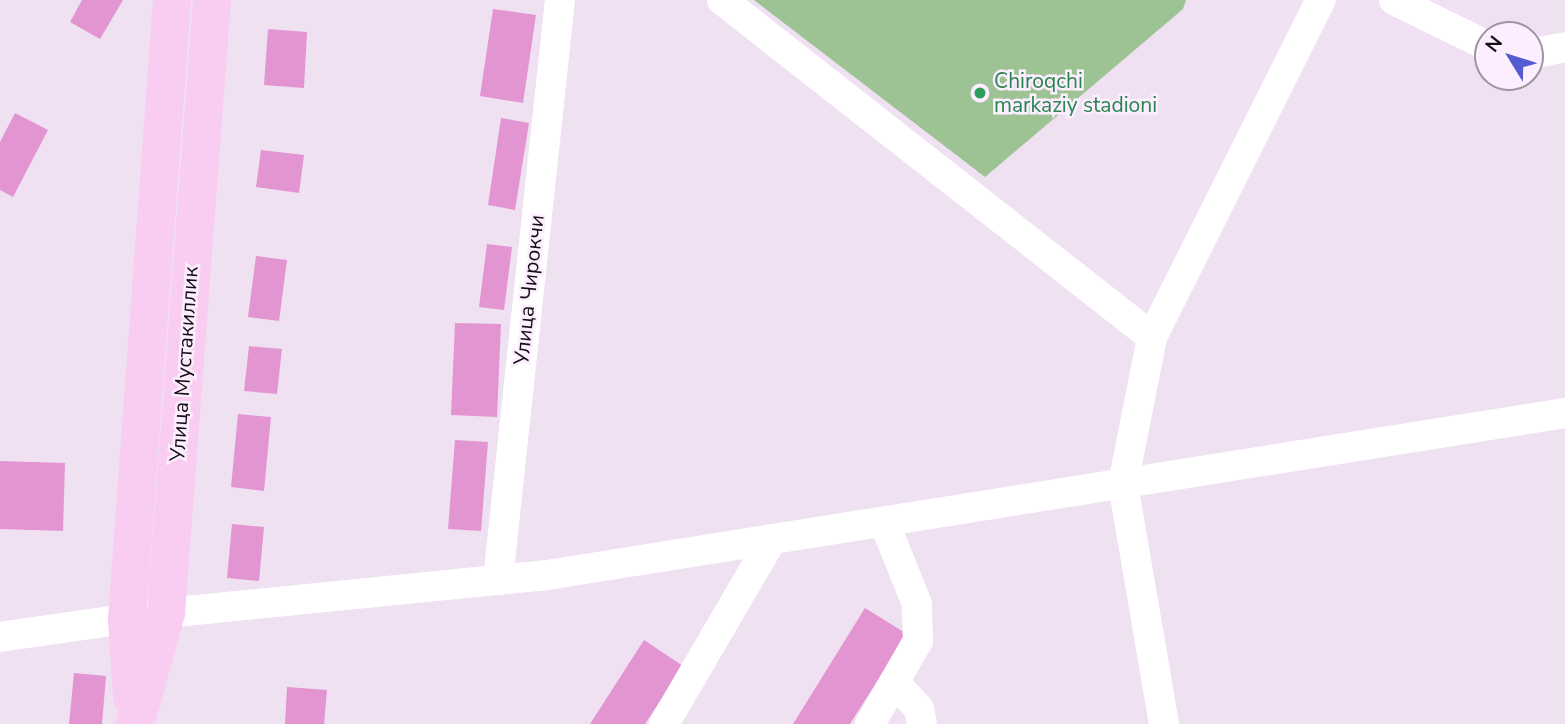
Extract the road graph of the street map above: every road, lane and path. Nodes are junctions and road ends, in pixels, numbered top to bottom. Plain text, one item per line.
1 (172, 0) edge
2 (212, 0) edge
3 (560, 0) edge
4 (722, 0) edge
5 (1321, 0) edge
6 (1394, 0) edge
7 (1474, 39) edge
8 (1565, 47) edge
9 (1544, 51) edge
10 (1152, 338) junction
11 (1565, 413) edge
12 (1123, 484) junction
13 (884, 522) junction
14 (772, 539) junction
15 (498, 580) junction
16 (166, 613) junction
17 (127, 619) junction
18 (0, 637) edge
19 (896, 684) junction
20 (134, 724) edge
21 (664, 724) edge
22 (870, 724) edge
23 (922, 724) edge
24 (1164, 724) edge

1 - 17 main road, Улица Мустакиллик
2 - 16 main road, Улица Мустакиллик
3 - 15 street, Улица Чирокчи
4 - 10 street
5 - 10 street
6 - 7 street
8 - 9 street
10 - 12 street
11 - 12 street
12 - 13 street
12 - 24 street
13 - 14 street
13 - 19 street
14 - 15 street
14 - 21 street
15 - 16 street
16 - 17 street
16 - 20 main road, Улица Мустакиллик
17 - 18 street
17 - 20 main road, Улица Мустакиллик
19 - 22 street
19 - 23 street

